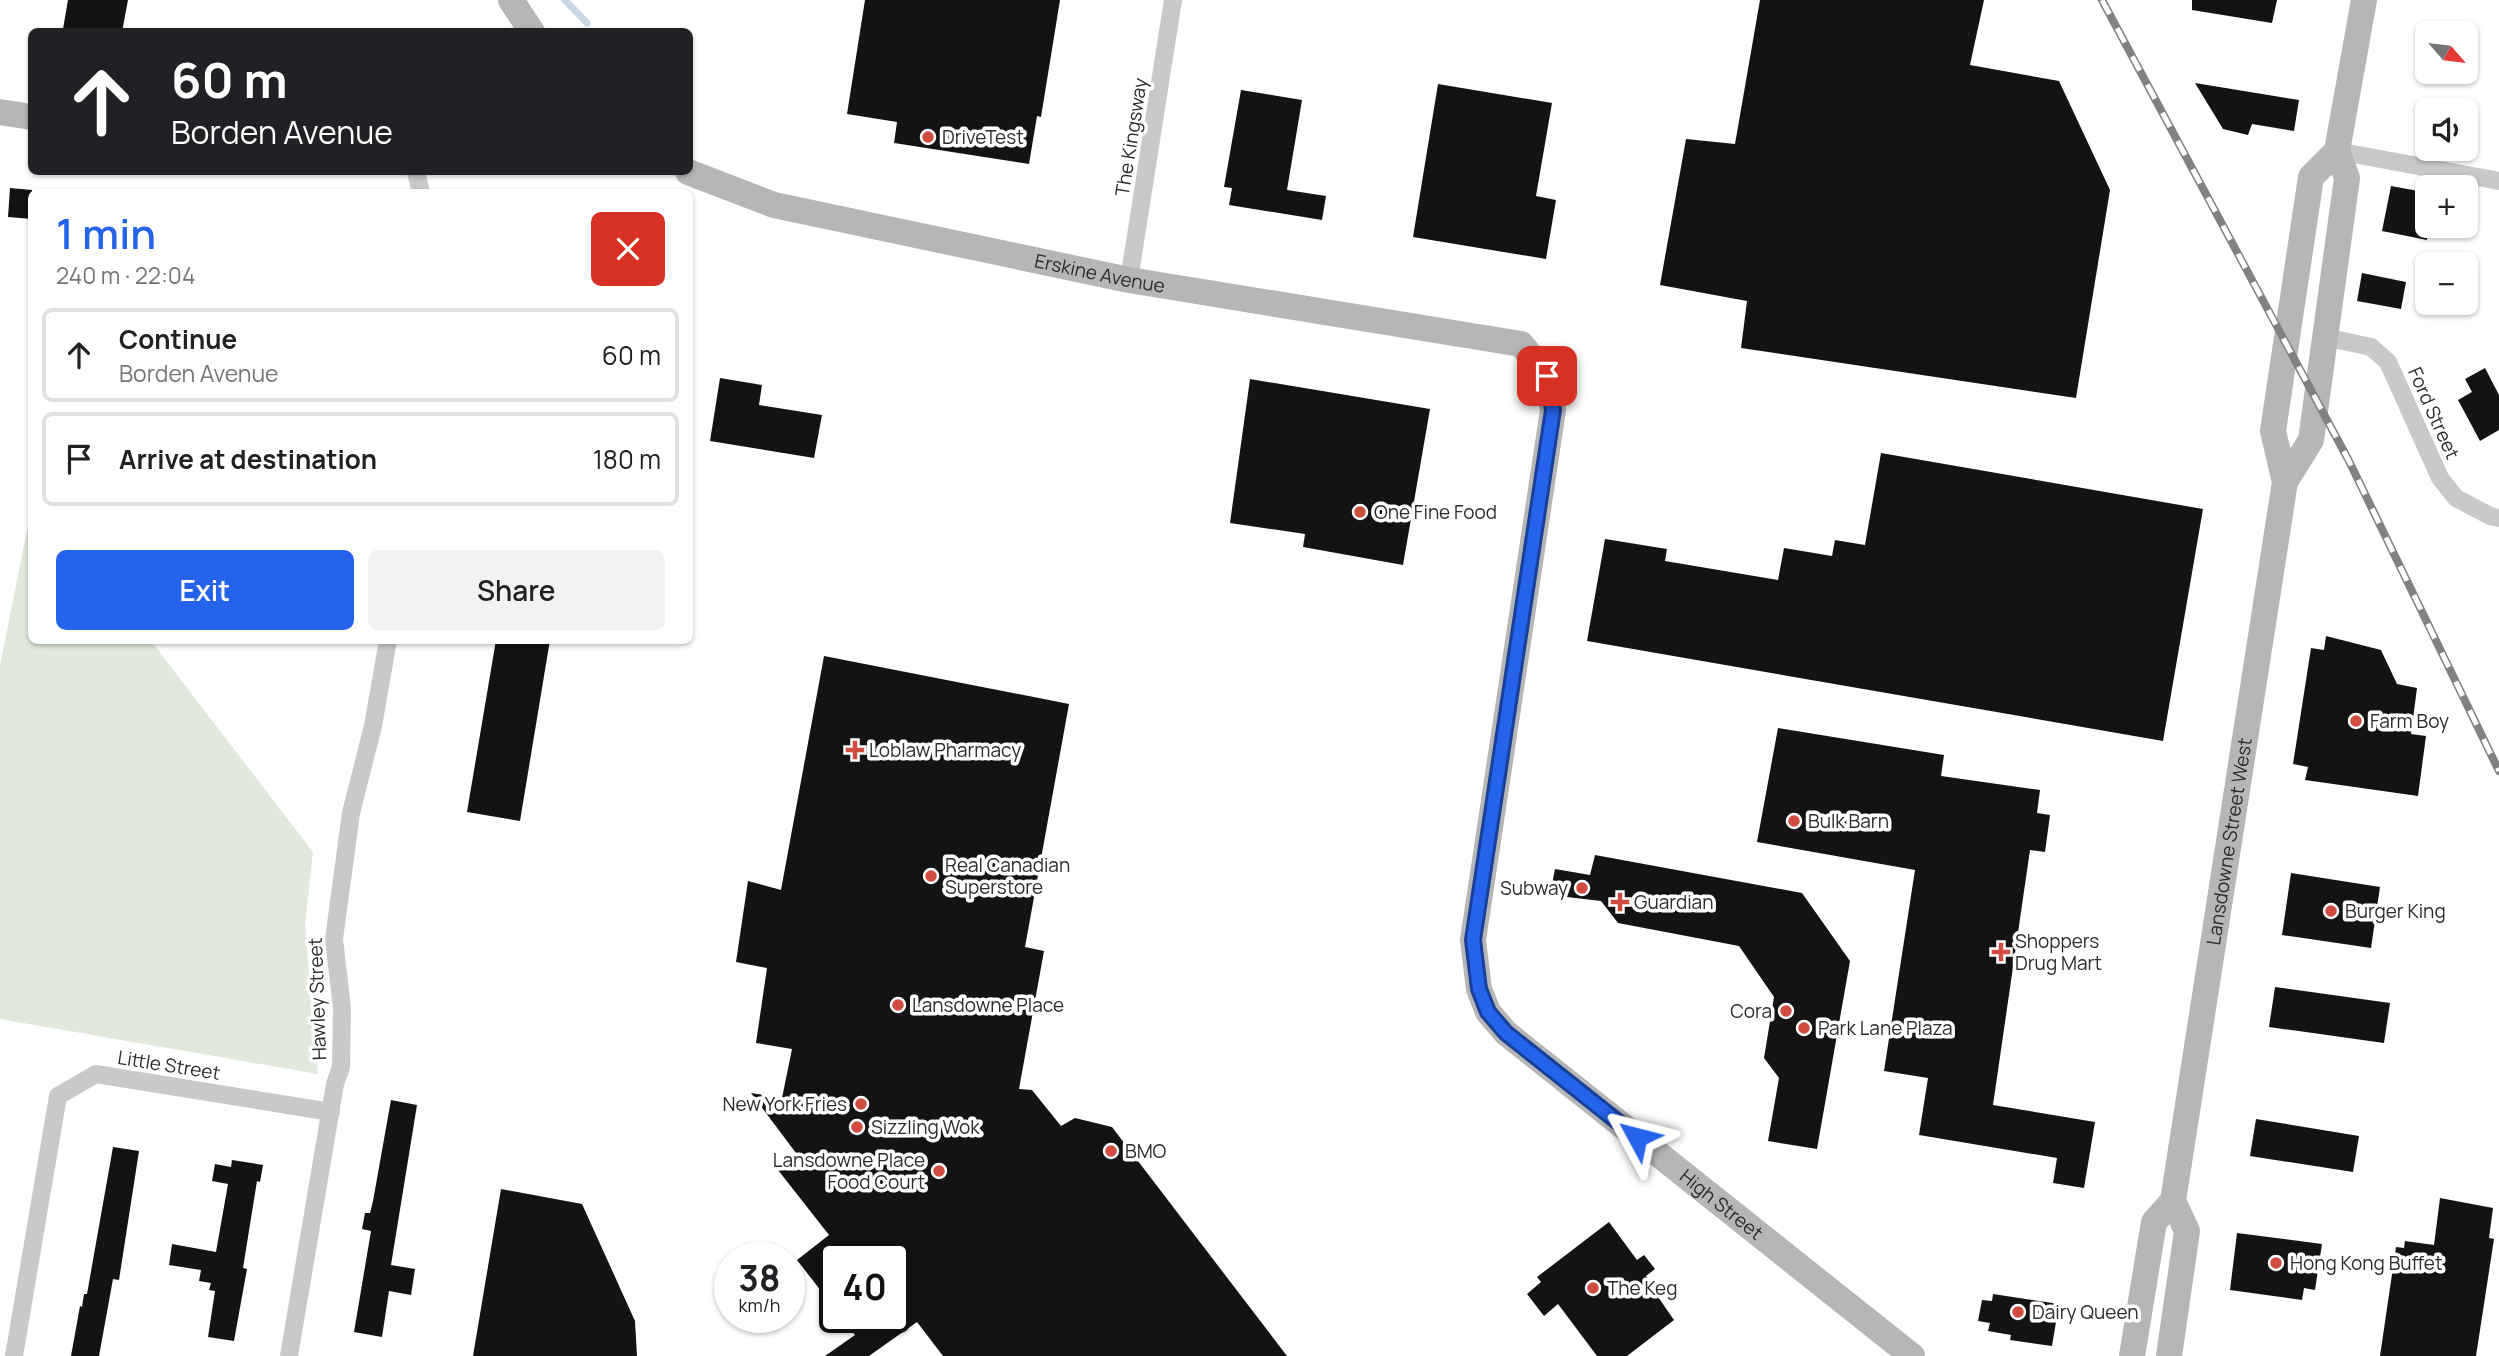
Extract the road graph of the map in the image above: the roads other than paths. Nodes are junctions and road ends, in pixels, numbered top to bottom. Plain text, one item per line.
1 (511, 0) edge
2 (1173, 0) edge
3 (2364, 0) edge
4 (529, 28) edge
5 (0, 112) edge
6 (28, 116) edge
7 (2337, 151) junction
8 (693, 174) edge
9 (2499, 181) edge
10 (1129, 280) junction
11 (2325, 337) junction
12 (2285, 482) junction
13 (2499, 518) edge
14 (387, 644) edge
15 (1479, 989) joint
16 (331, 1112) junction
17 (2173, 1201) junction
18 (13, 1356) edge
19 (289, 1356) edge
20 (1912, 1356) edge
21 (2132, 1356) edge
22 (2169, 1356) edge

1 - 4 street
2 - 10 street, The Kingsway
3 - 7 street, Lansdowne Street West
5 - 6 street
7 - 9 street
7 - 11 street, Lansdowne Street West
7 - 12 street, Lansdowne Street West
8 - 10 street, Erskine Avenue
10 - 15 street, Erskine Avenue
11 - 12 street, Lansdowne Street West
11 - 13 street, Ford Street
12 - 17 street, Lansdowne Street West
14 - 16 street, Hawley Street
15 - 20 street, High Street
16 - 18 street, Little Street
16 - 19 street, Hawley Street
17 - 21 street, Lansdowne Street West
17 - 22 street

